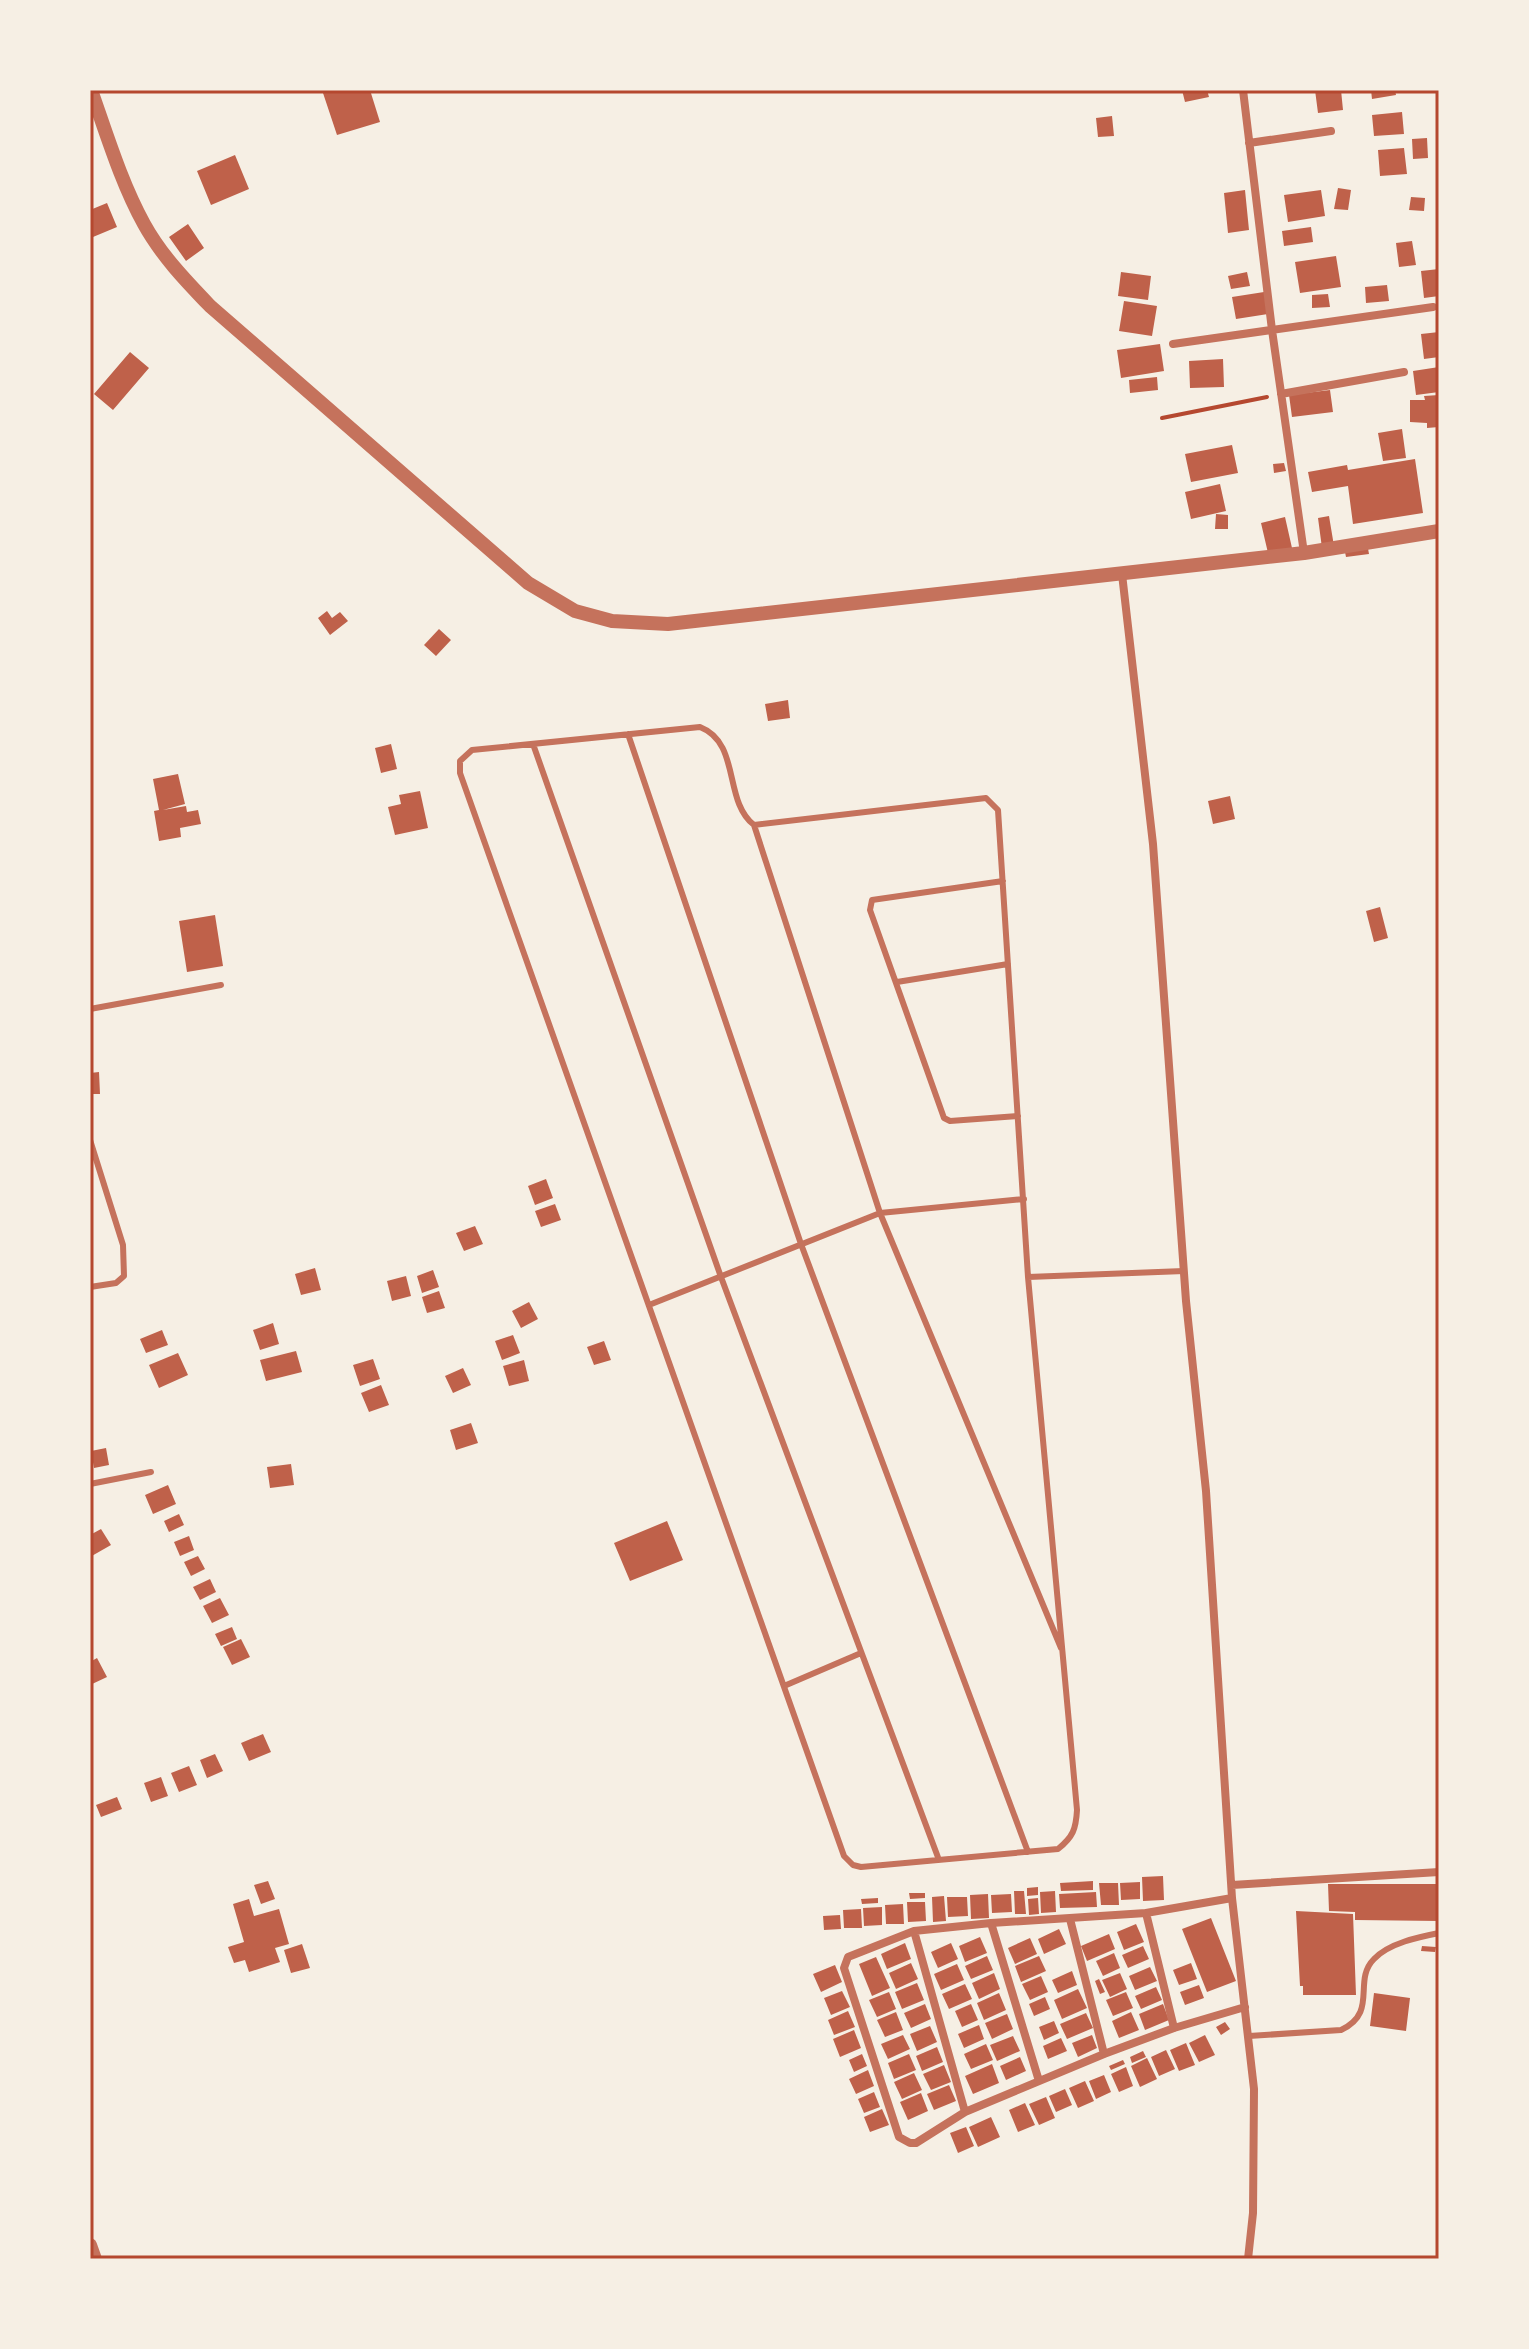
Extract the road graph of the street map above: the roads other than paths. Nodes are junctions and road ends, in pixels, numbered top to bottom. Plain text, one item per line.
1 (91, 90) edge
2 (1243, 90) edge
3 (1331, 131) dead end
4 (1249, 143) junction
5 (1433, 307) dead end
6 (1272, 330) junction
7 (1173, 344) dead end
8 (1404, 372) dead end
9 (1281, 394) junction
10 (1439, 531) edge
11 (1304, 553) junction
12 (1122, 574) junction
13 (628, 734) junction
14 (533, 744) junction
15 (754, 825) junction
16 (1003, 881) junction
17 (1008, 964) junction
18 (897, 982) junction
19 (221, 985) dead end
20 (90, 1009) edge
21 (1018, 1116) junction
22 (90, 1140) edge
23 (1024, 1199) junction
24 (880, 1213) junction
25 (801, 1244) junction
26 (1184, 1271) junction
27 (721, 1277) junction
28 (1028, 1277) junction
29 (90, 1287) edge
30 (649, 1305) junction
31 (151, 1472) dead end
32 (90, 1484) edge
33 (861, 1653) junction
34 (1063, 1655) junction
35 (784, 1686) junction
36 (1028, 1852) junction
37 (939, 1860) junction
38 (1439, 1872) edge
39 (1232, 1885) junction
40 (1232, 1898) junction
41 (1146, 1913) junction
42 (1070, 1919) junction
43 (991, 1923) junction
44 (914, 1931) junction
45 (1439, 1933) edge
46 (1245, 2007) junction
47 (1174, 2028) junction
48 (1249, 2036) junction
49 (1104, 2054) junction
50 (1039, 2081) junction
51 (965, 2112) junction
52 (90, 2245) edge
53 (95, 2259) edge
54 (1248, 2259) edge

1 - 12 street
2 - 4 street
3 - 4 street
4 - 6 street
5 - 6 street
6 - 7 street
6 - 9 street
8 - 9 street
9 - 11 street
10 - 11 street
11 - 12 street
12 - 26 street
13 - 14 lane
13 - 15 lane
13 - 25 lane
14 - 27 lane
14 - 30 lane
15 - 16 lane
15 - 24 lane
16 - 17 lane
16 - 18 lane
17 - 18 lane
17 - 21 lane
18 - 21 lane
19 - 20 lane
21 - 23 lane
22 - 29 lane
23 - 24 lane
23 - 28 lane
24 - 25 lane
24 - 34 lane
25 - 27 lane
25 - 36 lane
26 - 28 lane
26 - 39 street
27 - 30 lane
27 - 33 lane
28 - 34 lane
30 - 35 lane
31 - 32 lane
33 - 35 lane
33 - 37 lane
34 - 36 lane
35 - 37 lane
36 - 37 lane
38 - 39 street
39 - 40 street
40 - 41 street
40 - 46 street
41 - 42 street
41 - 47 street
42 - 43 street
42 - 49 street
43 - 44 street
43 - 50 street
44 - 51 street
44 - 51 street
45 - 48 lane
46 - 47 street
46 - 48 street
47 - 49 street
48 - 54 street
49 - 50 street
50 - 51 street
52 - 53 street

